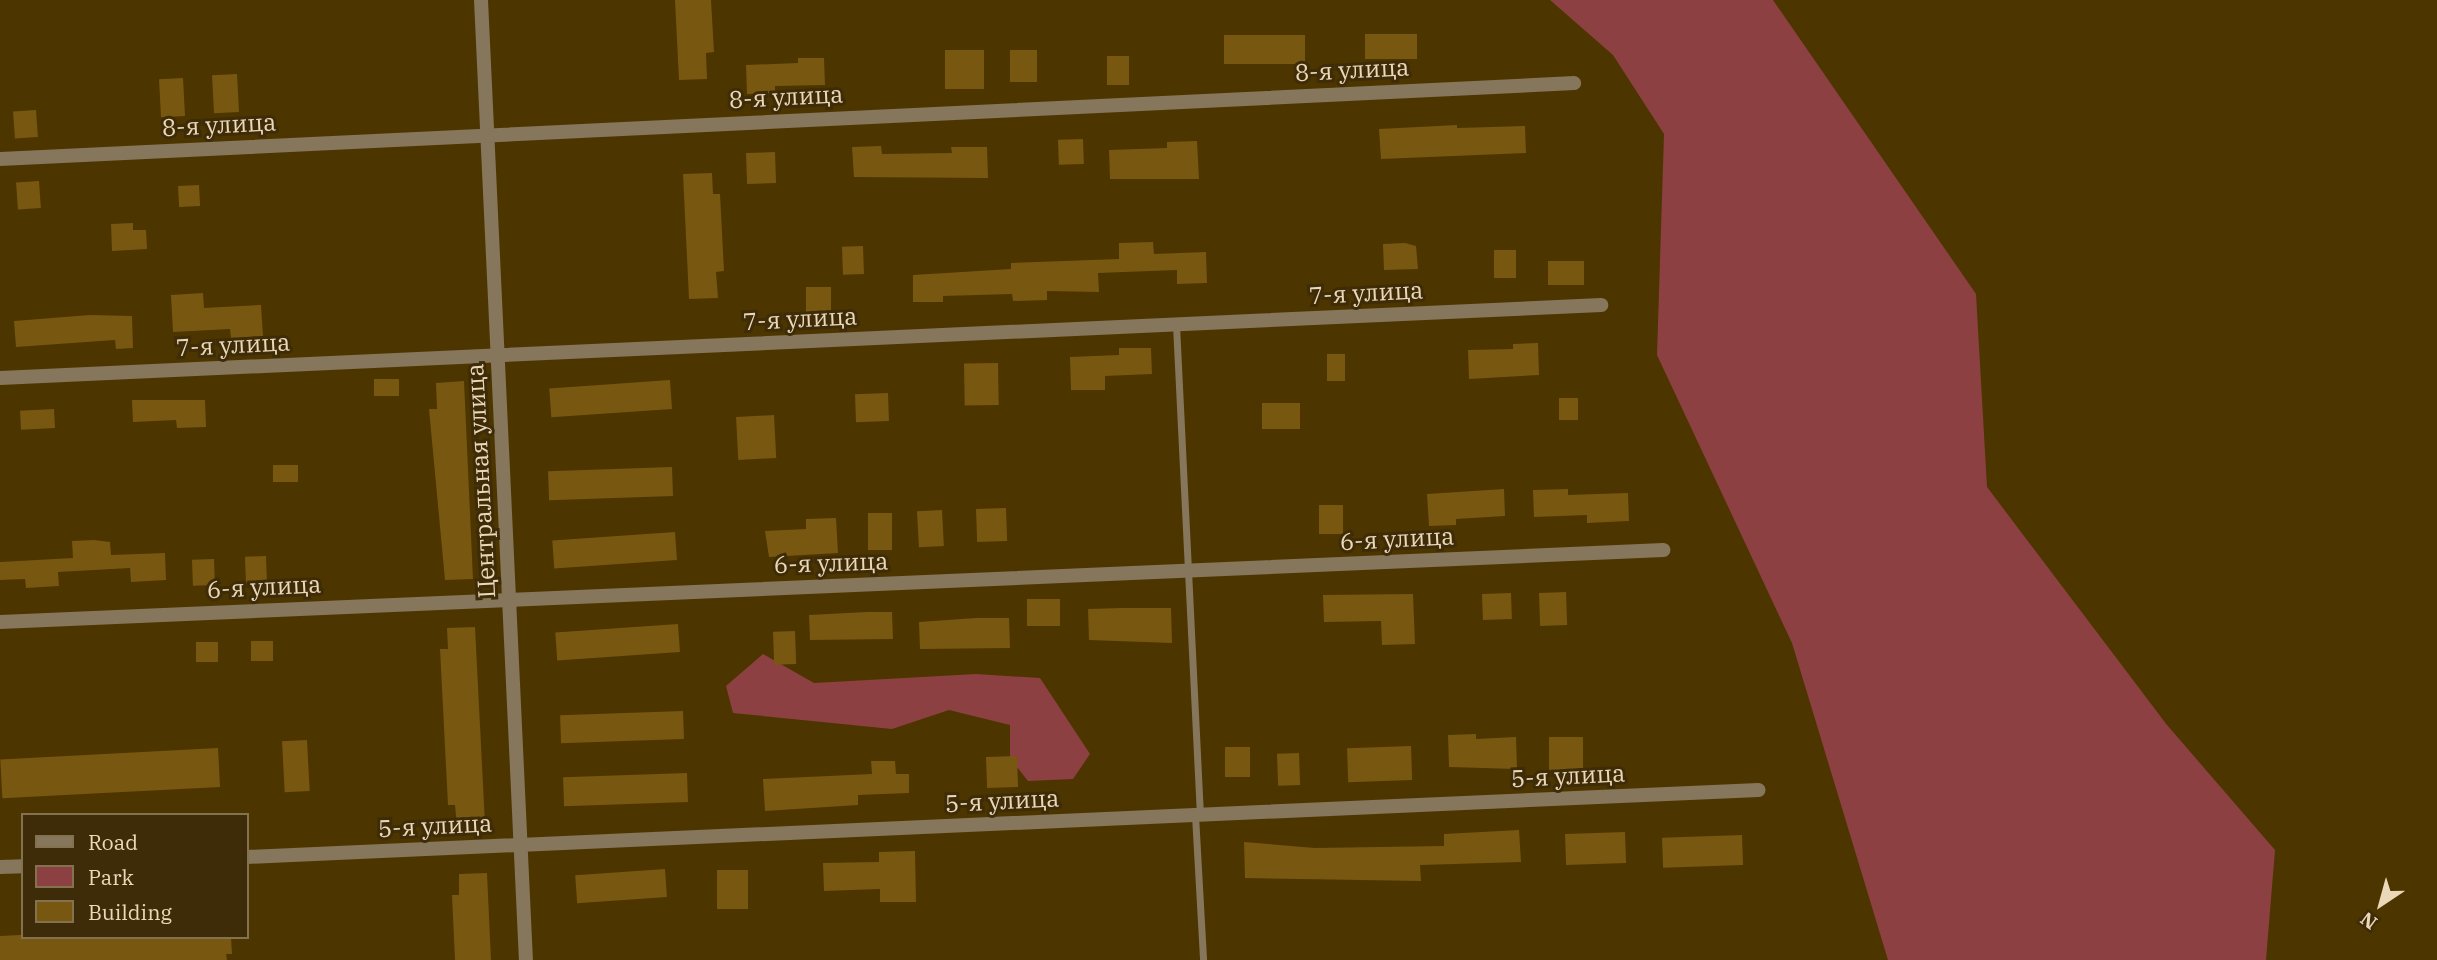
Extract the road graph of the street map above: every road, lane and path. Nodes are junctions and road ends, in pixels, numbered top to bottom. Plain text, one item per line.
1 (481, 0) edge
2 (1574, 83) dead end
3 (487, 134) junction
4 (0, 159) edge
5 (1601, 305) dead end
6 (1176, 324) junction
7 (498, 355) junction
8 (0, 378) edge
9 (1663, 550) dead end
10 (1188, 571) junction
11 (509, 599) junction
12 (0, 622) edge
13 (1759, 790) dead end
14 (1198, 815) junction
15 (522, 845) junction
16 (248, 857) edge
17 (21, 866) edge
18 (0, 867) edge
19 (526, 960) edge
20 (1203, 960) edge

1 - 3 street, Центральная улица
2 - 3 street, 8-я улица
3 - 4 street, 8-я улица
3 - 7 street, Центральная улица
5 - 6 street, 7-я улица
6 - 7 street, 7-я улица
6 - 10 lane
7 - 8 street, 7-я улица
7 - 11 street, Центральная улица
9 - 10 street, 6-я улица
10 - 11 street, 6-я улица
10 - 14 lane
11 - 12 street, 6-я улица
11 - 15 street, Центральная улица
13 - 14 street, 5-я улица
14 - 15 street, 5-я улица
14 - 20 lane
15 - 16 street, 5-я улица
15 - 19 street, Центральная улица
17 - 18 street

